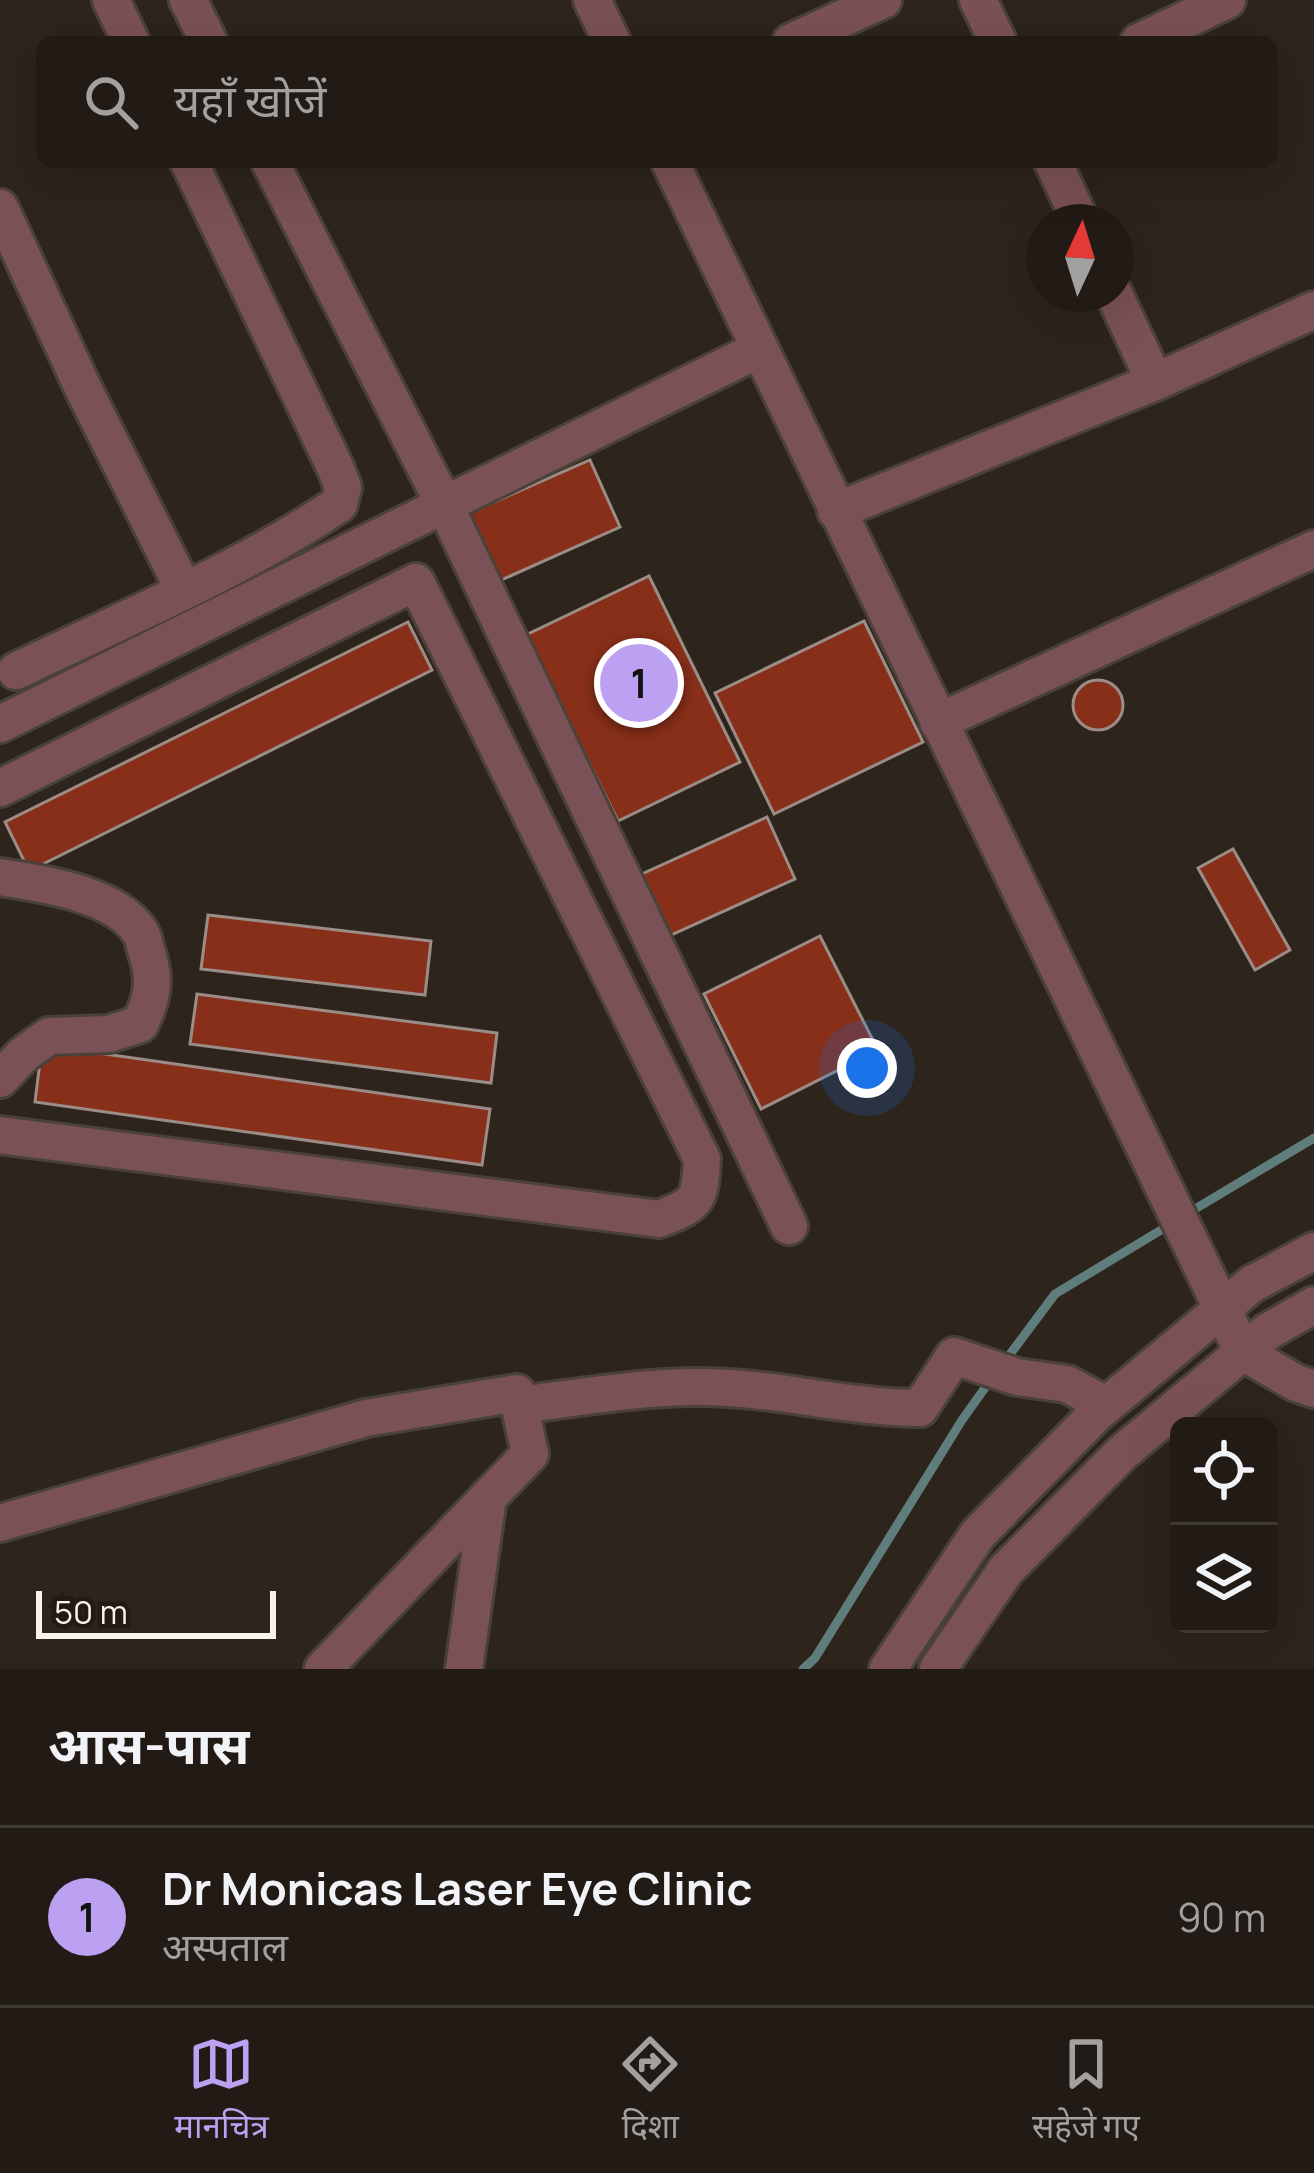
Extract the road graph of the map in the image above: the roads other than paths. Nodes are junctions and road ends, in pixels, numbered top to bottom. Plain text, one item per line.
1 (111, 0) edge
2 (188, 0) edge
3 (592, 0) edge
4 (884, 0) edge
5 (979, 0) edge
6 (1227, 0) edge
7 (128, 36) edge
8 (206, 36) edge
9 (609, 36) edge
10 (804, 36) edge
11 (995, 36) edge
12 (1152, 36) edge
13 (191, 168) edge
14 (273, 168) edge
15 (673, 168) edge
16 (1056, 168) edge
17 (1073, 204) edge
18 (0, 208) edge
19 (1314, 310) edge
20 (1123, 312) edge
21 (758, 350) junction
22 (1156, 382) junction
23 (445, 506) junction
24 (836, 511) junction
25 (1314, 549) edge
26 (184, 590) junction
27 (8, 655) edge
28 (34, 708) junction
29 (938, 722) junction
30 (0, 724) edge
31 (0, 788) edge
32 (0, 877) edge
33 (0, 1079) edge
34 (0, 1135) edge
35 (789, 1226) dead end
36 (1314, 1251) edge
37 (1314, 1305) edge
38 (1222, 1310) junction
39 (1243, 1352) junction
40 (1314, 1389) edge
41 (519, 1405) junction
42 (1106, 1405) junction
43 (488, 1497) junction
44 (2, 1511) edge
45 (323, 1669) edge
46 (464, 1669) edge
47 (888, 1669) edge
48 (938, 1669) edge

1 - 7 street
2 - 8 street
3 - 9 street
4 - 10 street
5 - 11 street
6 - 12 street
13 - 26 street
14 - 23 street
15 - 21 street
16 - 17 street
18 - 26 street
19 - 22 street
20 - 22 street
21 - 23 street
21 - 24 street
22 - 24 street
23 - 28 street
23 - 35 street
24 - 29 street
25 - 29 street
26 - 27 street
27 - 28 street
28 - 30 street
29 - 38 street
31 - 34 street
32 - 33 street
36 - 38 street
37 - 39 street
38 - 39 street
38 - 42 street
39 - 40 street
39 - 48 street
41 - 42 street
41 - 43 street
41 - 44 street
42 - 47 street
43 - 45 street
43 - 46 street

